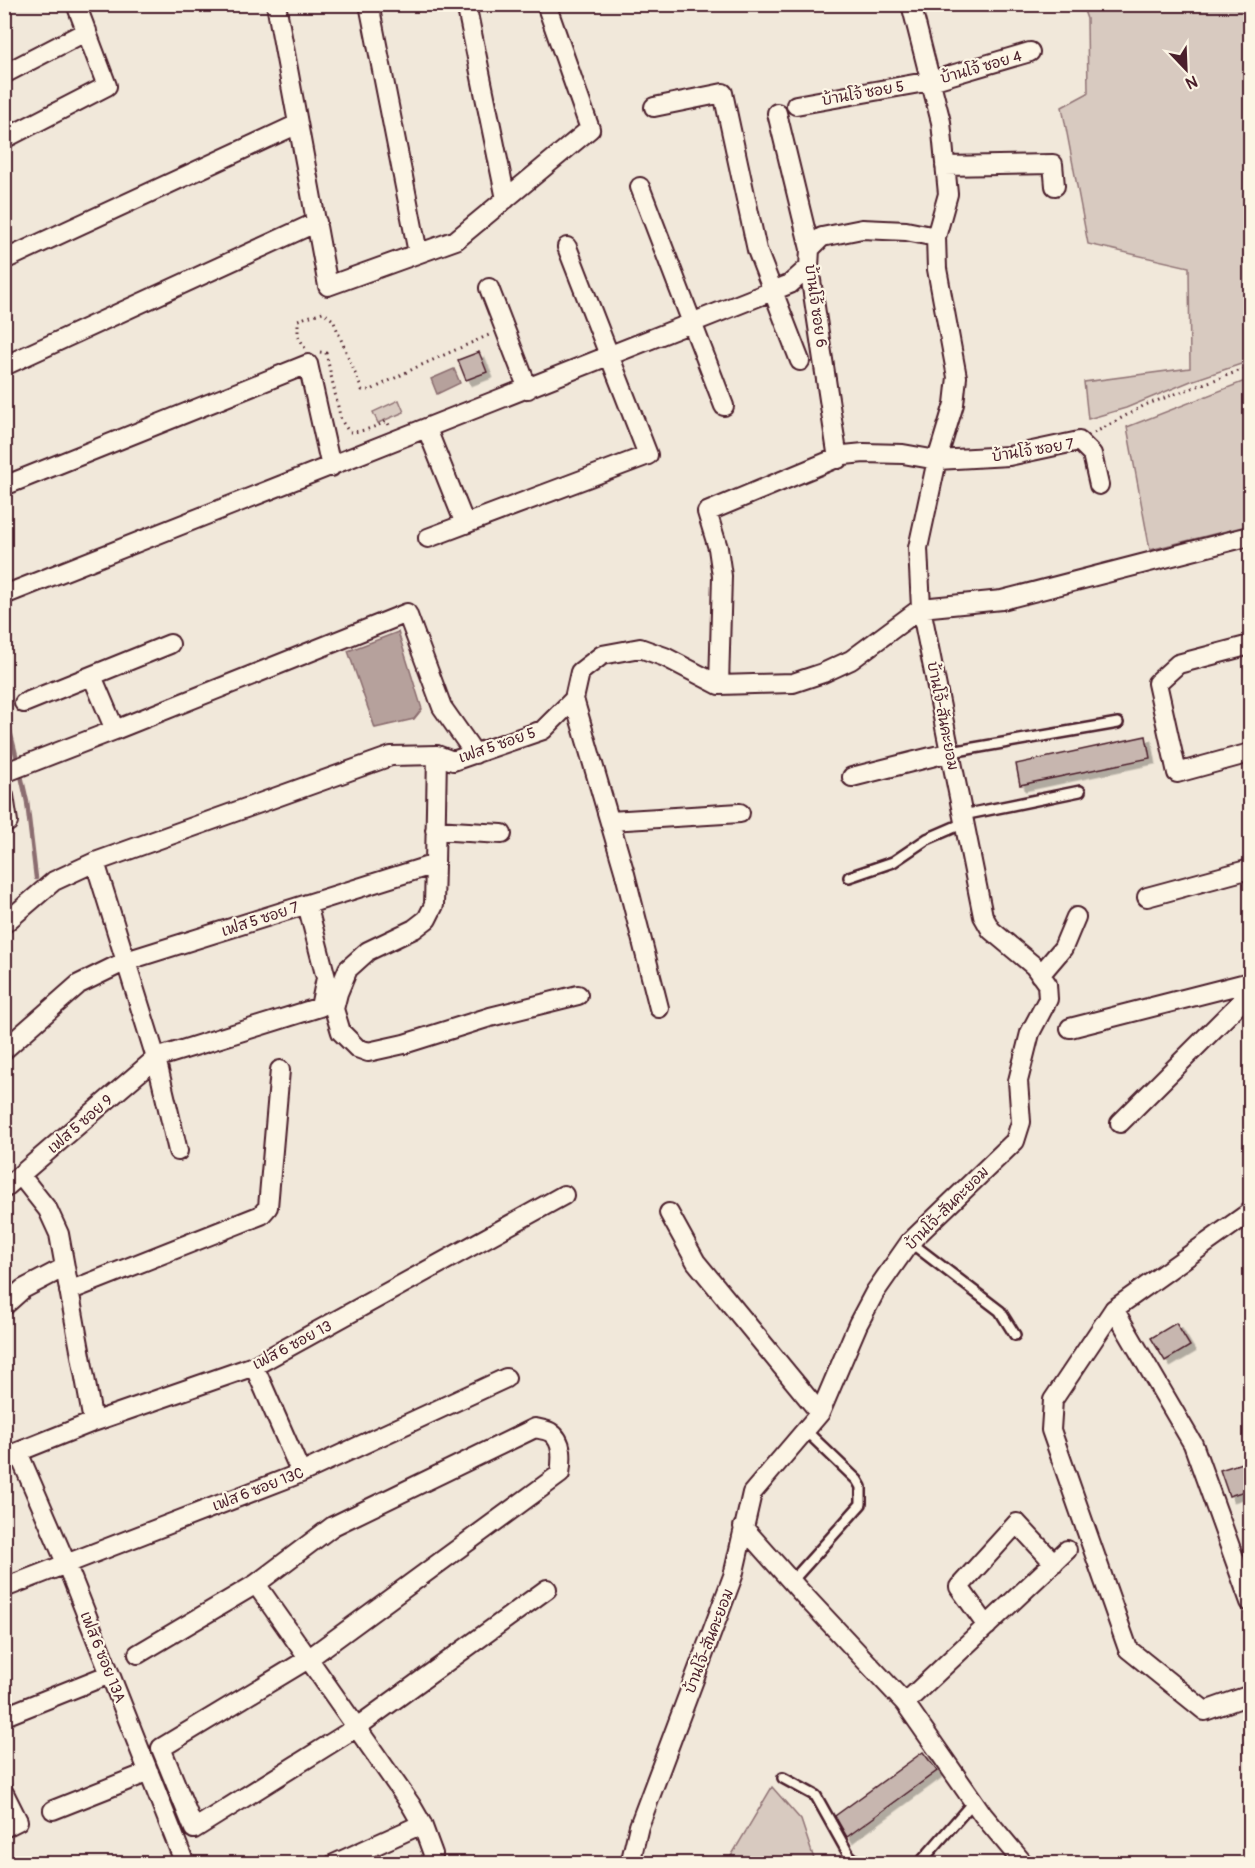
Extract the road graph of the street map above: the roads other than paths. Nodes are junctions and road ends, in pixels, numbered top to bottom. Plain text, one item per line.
1 (76, 4) edge
2 (276, 4) edge
3 (369, 4) edge
4 (465, 4) edge
5 (546, 4) edge
6 (913, 5) edge
7 (87, 32) junction
8 (1030, 52) dead end
9 (4, 74) edge
10 (931, 81) junction
11 (796, 105) dead end
12 (654, 106) dead end
13 (777, 113) dead end
14 (298, 124) junction
15 (4, 139) edge
16 (945, 166) junction
17 (1055, 186) dead end
18 (640, 187) dead end
19 (506, 199) junction
20 (317, 222) junction
21 (936, 237) junction
22 (567, 247) dead end
23 (418, 253) junction
24 (810, 258) junction
25 (4, 260) edge
26 (489, 288) dead end
27 (774, 290) junction
28 (692, 323) junction
29 (609, 356) junction
30 (800, 361) dead end
31 (4, 366) edge
32 (528, 389) junction
33 (724, 406) dead end
34 (427, 429) junction
35 (838, 459) junction
36 (937, 460) junction
37 (331, 466) junction
38 (1099, 485) dead end
39 (4, 486) edge
40 (465, 524) junction
41 (1251, 536) edge
42 (428, 538) dead end
43 (4, 595) edge
44 (921, 608) junction
45 (170, 644) dead end
46 (1251, 645) edge
47 (92, 676) junction
48 (719, 685) junction
49 (574, 699) junction
50 (24, 703) dead end
51 (1118, 723) dead end
52 (115, 730) junction
53 (951, 752) junction
54 (1251, 753) edge
55 (475, 754) junction
56 (437, 755) junction
57 (4, 773) edge
58 (852, 777) dead end
59 (1080, 791) dead end
60 (4, 796) edge
61 (740, 813) dead end
62 (964, 819) junction
63 (610, 821) junction
64 (4, 824) edge
65 (435, 830) junction
66 (502, 834) dead end
67 (95, 862) junction
68 (435, 864) junction
69 (1251, 869) edge
70 (849, 876) dead end
71 (1147, 897) dead end
72 (307, 904) junction
73 (1076, 916) dead end
74 (4, 924) edge
75 (126, 961) junction
76 (1040, 975) junction
77 (1251, 982) edge
78 (1251, 993) edge
79 (578, 995) dead end
80 (659, 1008) dead end
81 (1070, 1028) dead end
82 (4, 1050) edge
83 (156, 1058) junction
84 (280, 1070) dead end
85 (1120, 1123) dead end
86 (178, 1151) dead end
87 (21, 1176) junction
88 (4, 1189) edge
89 (564, 1195) dead end
90 (1251, 1212) edge
91 (669, 1213) dead end
92 (910, 1242) junction
93 (65, 1267) junction
94 (69, 1291) junction
95 (4, 1306) edge
96 (1114, 1309) junction
97 (1016, 1335) dead end
98 (254, 1366) junction
99 (506, 1378) dead end
100 (819, 1413) junction
101 (93, 1422) junction
102 (805, 1430) junction
103 (11, 1456) edge
104 (301, 1473) junction
105 (743, 1527) junction
106 (66, 1563) junction
107 (792, 1581) junction
108 (256, 1584) junction
109 (4, 1588) edge
110 (547, 1589) dead end
111 (1251, 1602) edge
112 (987, 1626) junction
113 (138, 1654) dead end
114 (308, 1659) junction
115 (110, 1674) junction
116 (1251, 1695) edge
117 (905, 1703) junction
118 (5, 1716) edge
119 (357, 1727) junction
120 (149, 1772) junction
121 (783, 1778) dead end
122 (4, 1793) edge
123 (974, 1801) junction
124 (53, 1810) dead end
125 (422, 1824) junction
126 (4, 1828) edge
127 (185, 1863) edge
128 (334, 1863) edge
129 (431, 1863) edge
130 (630, 1863) edge
131 (859, 1863) edge
132 (920, 1863) edge
133 (1024, 1863) edge

1 - 7 street
2 - 14 street
3 - 23 street
4 - 19 street
5 - 19 street
6 - 10 street, บ้านโจ้-สันคะยอม
7 - 9 street
7 - 15 street
8 - 10 street, บ้านโจ้ ซอย 4
10 - 11 street, บ้านโจ้ ซอย 5
10 - 16 street, บ้านโจ้-สันคะยอม
12 - 27 street
13 - 24 street
14 - 20 street
14 - 25 street
16 - 17 street
16 - 21 street, บ้านโจ้-สันคะยอม
18 - 28 street
19 - 23 street
20 - 23 street
20 - 31 street
21 - 24 street, บ้านโจ้ ซอย 6
21 - 36 street, บ้านโจ้-สันคะยอม
22 - 29 street
24 - 27 street
24 - 35 street, บ้านโจ้ ซอย 6
26 - 32 street
27 - 28 street
27 - 30 street
28 - 29 street
28 - 33 street
29 - 32 street
29 - 40 street
32 - 34 street
34 - 37 street
34 - 40 street
35 - 36 street, บ้านโจ้ ซอย 7
35 - 48 street, บ้านโจ้ ซอย 7
36 - 38 street, บ้านโจ้ ซอย 7
36 - 44 street, บ้านโจ้-สันคะยอม
37 - 39 street
37 - 43 street
40 - 42 street
41 - 44 street
44 - 48 street, เฟส 5 ซอย 5
44 - 53 street, บ้านโจ้-สันคะยอม
45 - 47 street
46 - 54 street
47 - 50 street
47 - 52 street
48 - 49 street, เฟส 5 ซอย 5
49 - 55 street, เฟส 5 ซอย 5
49 - 63 street
51 - 53 lane
52 - 55 street
52 - 57 street
53 - 58 street
53 - 62 street, บ้านโจ้-สันคะยอม
55 - 56 street, เฟส 5 ซอย 5
56 - 65 street
56 - 67 street, เฟส 5 ซอย 5
59 - 62 lane
60 - 64 street
61 - 63 street
62 - 70 lane
62 - 76 street, บ้านโจ้-สันคะยอม
63 - 80 street
65 - 66 street
65 - 68 street
67 - 74 street, เฟส 5 ซอย 5
67 - 75 street
68 - 72 street, เฟส 5 ซอย 7
68 - 79 street
69 - 71 street
72 - 75 street, เฟส 5 ซอย 7
72 - 83 street
73 - 76 street
75 - 82 street, เฟส 5 ซอย 7
75 - 83 street
76 - 92 street, บ้านโจ้-สันคะยอม
77 - 81 street
78 - 85 street
83 - 86 street
83 - 87 street, เฟส 5 ซอย 9
84 - 94 street
87 - 88 street, เฟส 5 ซอย 9
87 - 93 street
89 - 98 street, เฟส 6 ซอย 13
90 - 96 street
91 - 100 street
92 - 97 lane
92 - 100 street, บ้านโจ้-สันคะยอม
93 - 94 street
93 - 95 street
94 - 101 street
96 - 111 street
96 - 116 street
98 - 101 street, เฟส 6 ซอย 13
98 - 104 street
99 - 104 street, เฟส 6 ซอย 13C
100 - 102 street, บ้านโจ้-สันคะยอม
101 - 103 street, เฟส 6 ซอย 13
102 - 105 street, บ้านโจ้-สันคะยอม
102 - 107 lane
103 - 106 street, เฟส 6 ซอย 13A
104 - 106 street, เฟส 6 ซอย 13C
105 - 107 street
105 - 130 street, บ้านโจ้-สันคะยอม
106 - 109 street, เฟส 6 ซอย 13C
106 - 115 street, เฟส 6 ซอย 13A
107 - 117 street
108 - 113 street
108 - 114 street
108 - 114 street
110 - 119 street
112 - 112 street
112 - 117 street
114 - 119 street
114 - 119 street
115 - 118 street
115 - 120 street, เฟส 6 ซอย 13A
117 - 123 street
119 - 125 street
120 - 124 street
120 - 127 street, เฟส 6 ซอย 13A
121 - 131 lane
122 - 126 street
123 - 132 lane
123 - 133 street
125 - 128 street
125 - 129 street

